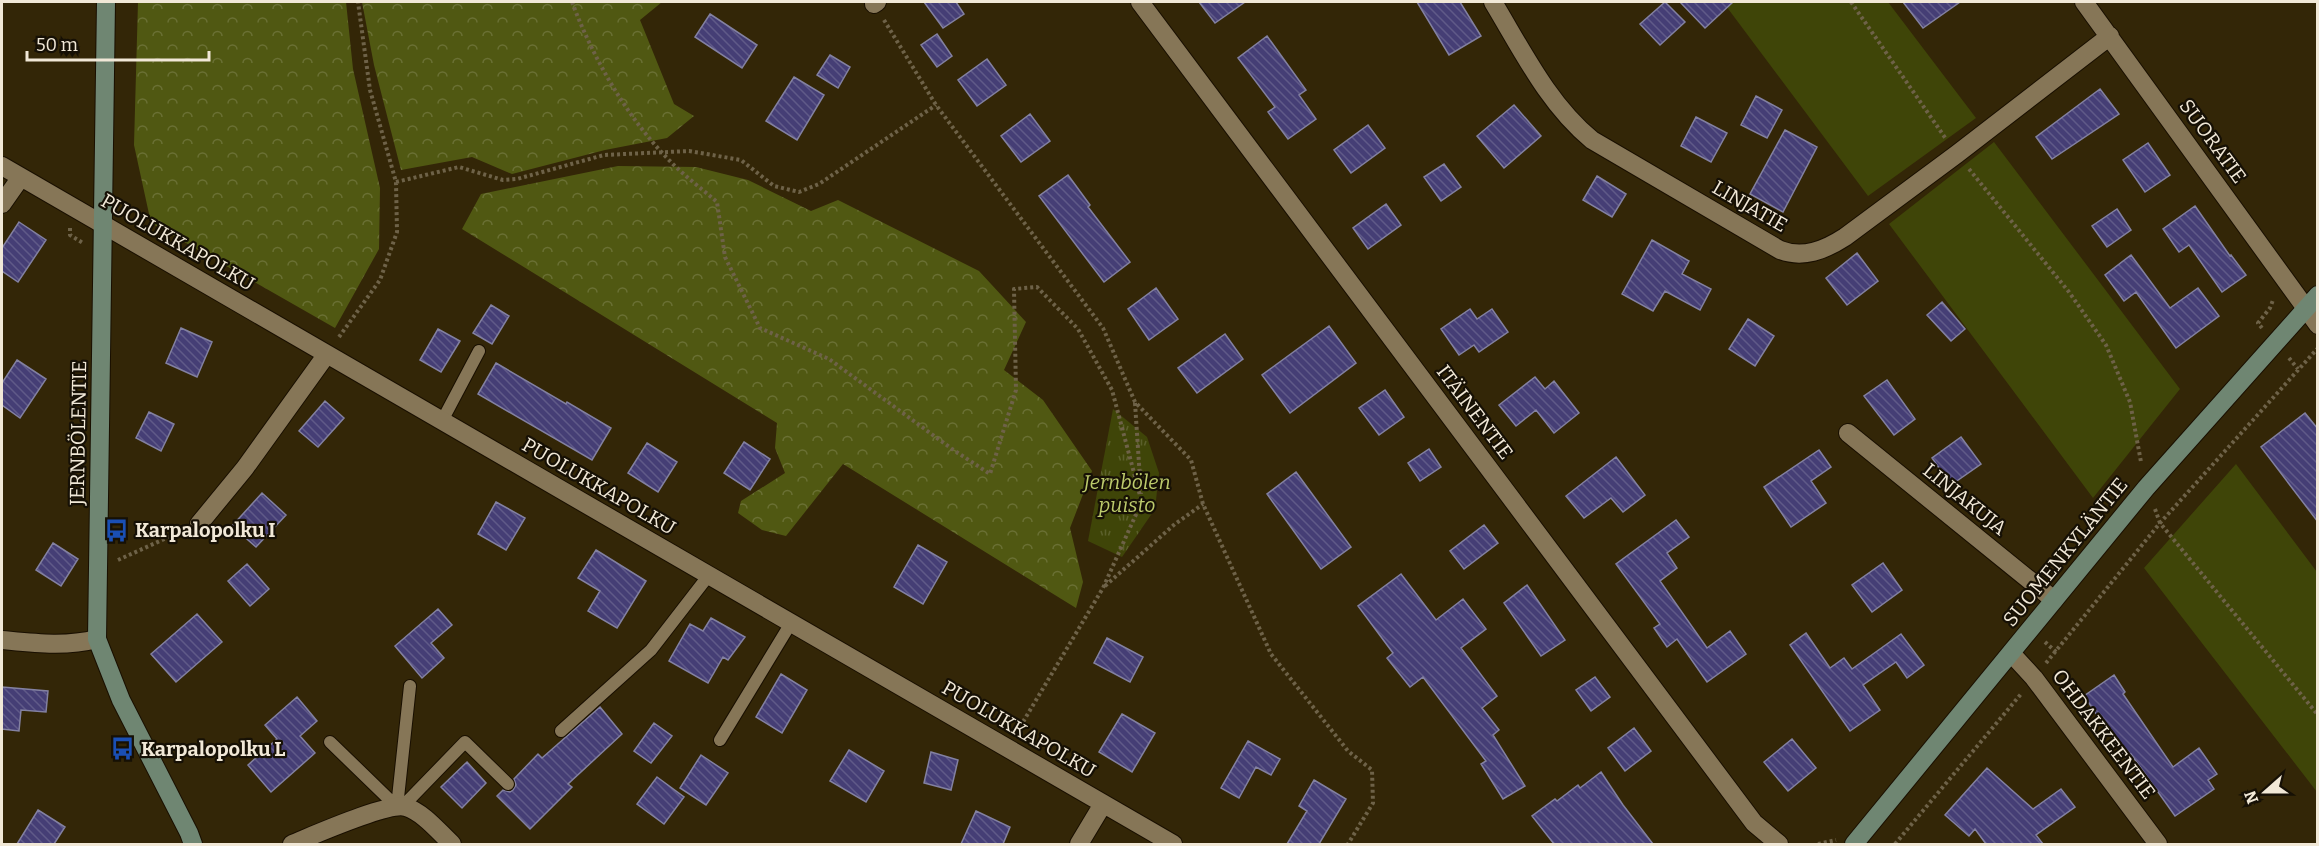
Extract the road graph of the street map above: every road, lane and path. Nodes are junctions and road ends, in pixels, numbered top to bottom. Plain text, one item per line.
1 (106, 2) edge
2 (358, 2) edge
3 (572, 2) edge
4 (1140, 2) edge
5 (1493, 2) edge
6 (1851, 2) edge
7 (2084, 2) edge
8 (876, 3) edge
9 (2110, 36) junction
10 (936, 105) junction
11 (662, 152) junction
12 (1957, 154) junction
13 (2, 166) edge
14 (21, 177) junction
15 (396, 182) junction
16 (2, 204) edge
17 (103, 225) junction
18 (2311, 301) edge
19 (2318, 325) edge
20 (2318, 348) edge
21 (479, 351) dead end
22 (327, 354) junction
23 (1135, 402) junction
24 (442, 421) junction
25 (1848, 433) dead end
26 (2146, 488) junction
27 (1142, 503) junction
28 (1203, 504) junction
29 (2160, 523) junction
30 (199, 524) joint
31 (116, 551) dead end
32 (709, 575) junction
33 (1103, 588) junction
34 (2055, 600) junction
35 (791, 623) junction
36 (97, 639) junction
37 (2, 640) edge
38 (2011, 654) junction
39 (2034, 678) junction
40 (410, 686) dead end
41 (2318, 715) edge
42 (561, 731) dead end
43 (720, 740) dead end
44 (330, 742) dead end
45 (1007, 748) junction
46 (508, 784) dead end
47 (1103, 804) junction
48 (400, 807) junction
49 (193, 844) edge
50 (292, 844) edge
51 (452, 844) edge
52 (1079, 844) edge
53 (1173, 844) edge
54 (1348, 844) edge
55 (1779, 844) edge
56 (1818, 844) edge
57 (1841, 844) edge
58 (1854, 844) edge
59 (1895, 844) edge
60 (2158, 844) edge

1 - 17 street, JERNBÖLENTIE
2 - 15 path
3 - 11 path
4 - 55 street, ITÄINENTIE
5 - 12 street, LINJATIE
6 - 12 path
7 - 9 street, SUORATIE
8 - 10 path
9 - 12 street, LINJATIE
9 - 18 street, SUORATIE
10 - 11 path
10 - 23 path
11 - 15 path
11 - 27 path
12 - 26 path
13 - 14 street, PUOLUKKAPOLKU
14 - 16 street
14 - 17 street, PUOLUKKAPOLKU
15 - 22 path
17 - 22 street, PUOLUKKAPOLKU
17 - 36 street, JERNBÖLENTIE
18 - 19 street, SUORATIE
18 - 26 street, SUOMENKYLÄNTIE
20 - 29 path
21 - 24 lane
22 - 24 street, PUOLUKKAPOLKU
22 - 30 street
23 - 27 path
23 - 28 path
24 - 32 street, PUOLUKKAPOLKU
25 - 34 street, LINJAKUJA
26 - 29 path
26 - 34 street, SUOMENKYLÄNTIE
27 - 33 path
28 - 33 path
28 - 54 path
29 - 39 path
29 - 41 path
30 - 31 path
32 - 35 street, PUOLUKKAPOLKU
32 - 42 lane
33 - 45 path
34 - 38 street, SUOMENKYLÄNTIE
35 - 43 lane
35 - 45 street, PUOLUKKAPOLKU
36 - 37 street
36 - 49 street, JERNBÖLENTIE
38 - 39 street, OHDAKKEENTIE
38 - 58 street, SUOMENKYLÄNTIE
39 - 59 path
39 - 60 street, OHDAKKEENTIE
40 - 48 lane
44 - 48 lane
45 - 47 street, PUOLUKKAPOLKU
46 - 48 lane
47 - 52 street
47 - 53 street, PUOLUKKAPOLKU
48 - 50 street
48 - 51 street
56 - 57 path

